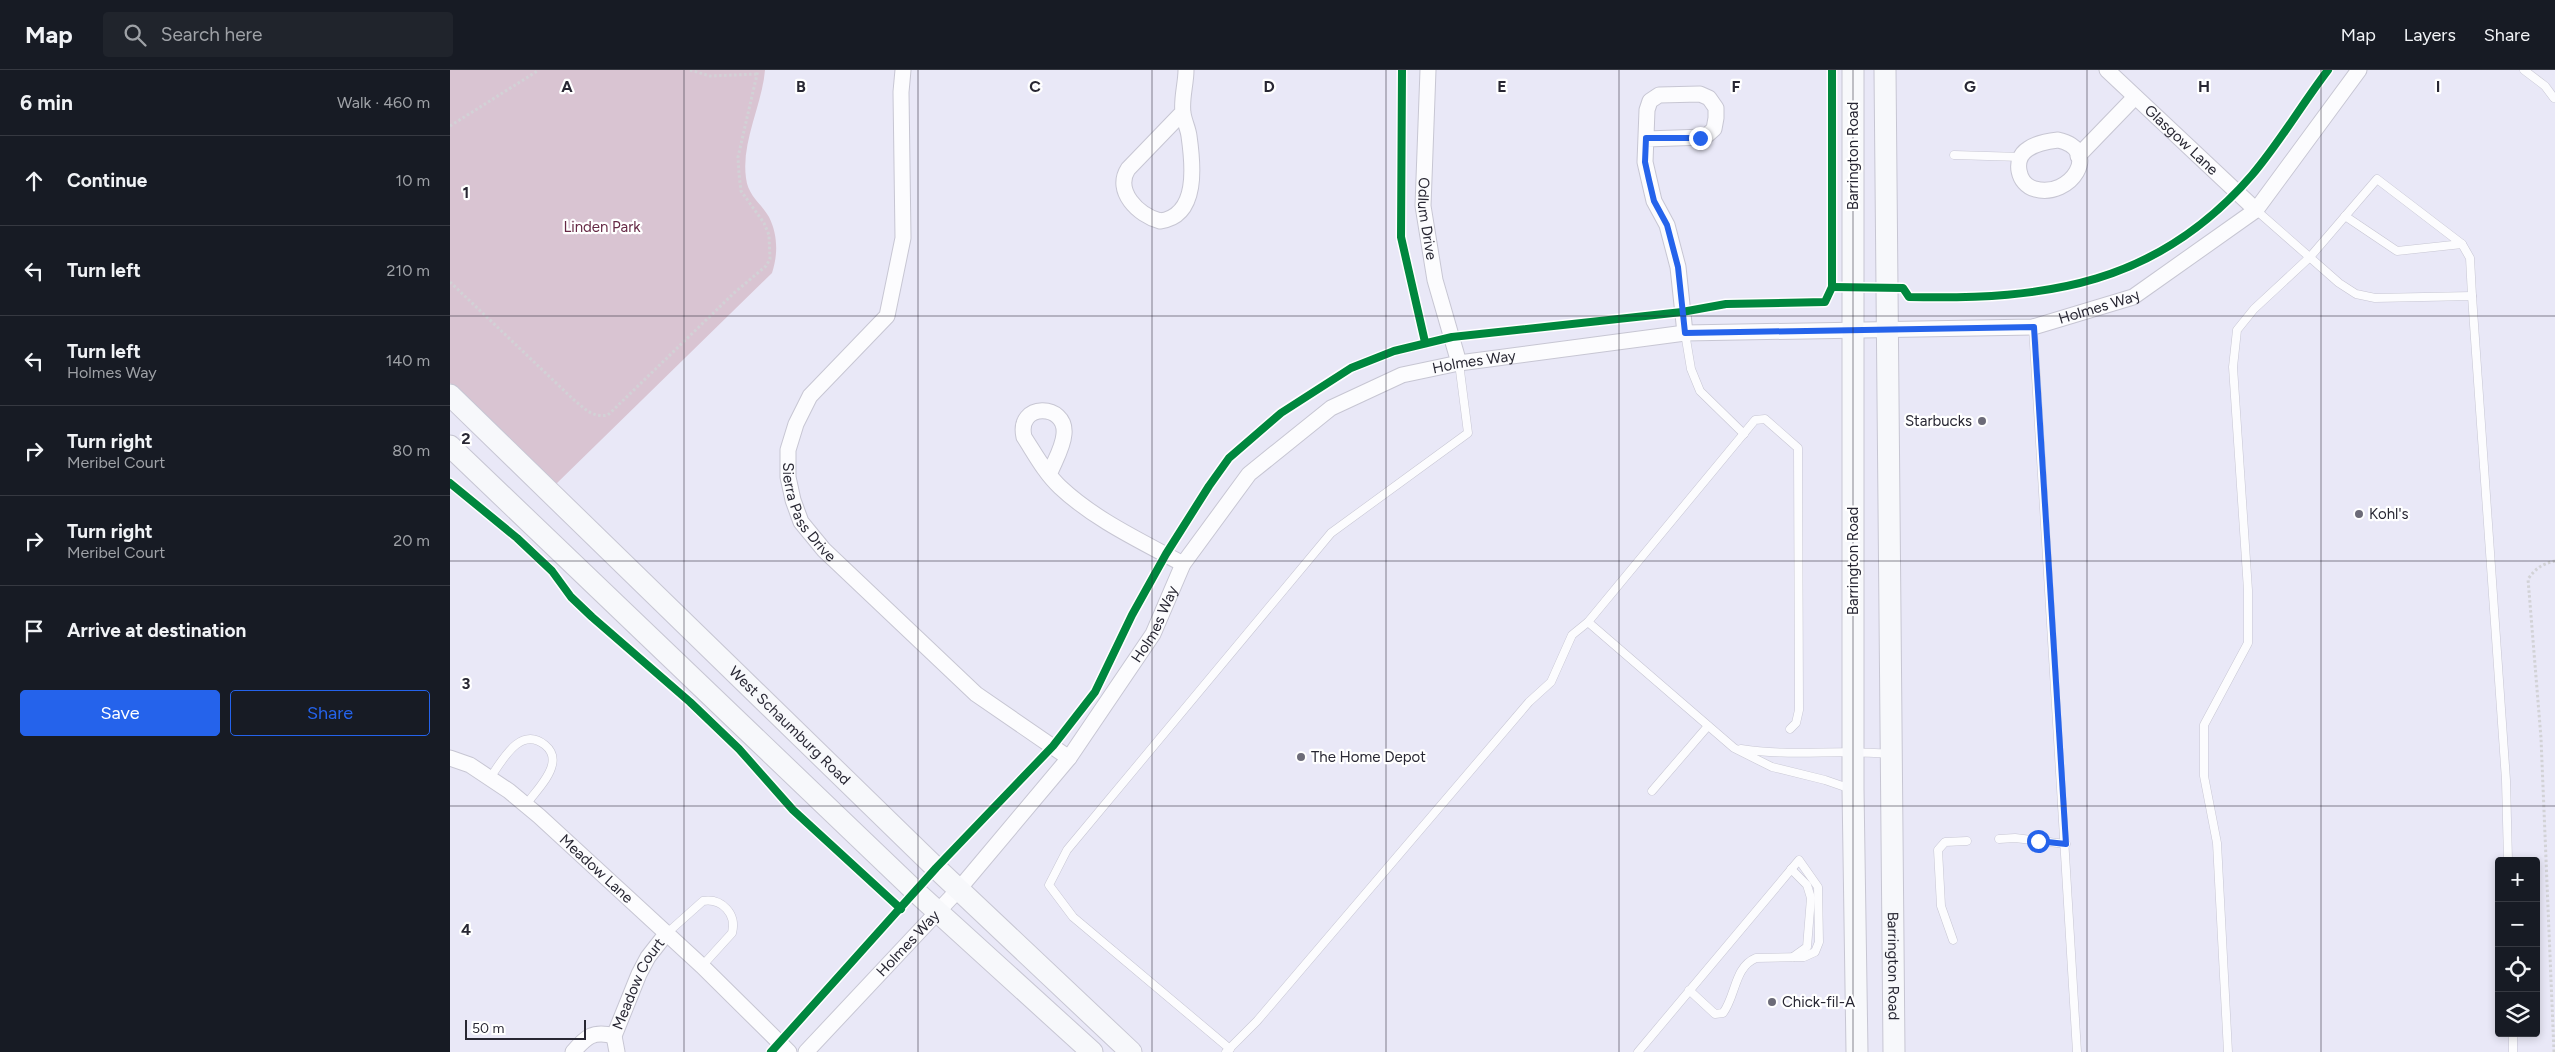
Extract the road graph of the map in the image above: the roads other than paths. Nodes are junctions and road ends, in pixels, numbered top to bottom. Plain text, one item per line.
1 (903, 70) edge
2 (1186, 70) edge
3 (1428, 70) edge
4 (1853, 70) edge
5 (1885, 70) edge
6 (2107, 70) edge
7 (2359, 70) edge
8 (2524, 70) edge
9 (2135, 97) junction
10 (2554, 98) dead end
11 (1183, 112) junction
12 (1646, 138) junction
13 (1954, 156) dead end
14 (2078, 156) junction
15 (2021, 157) junction
16 (2256, 210) junction
17 (2345, 216) junction
18 (2462, 244) junction
19 (2310, 257) junction
20 (2472, 296) junction
21 (2034, 327) junction
22 (1886, 329) junction
23 (1852, 330) junction
24 (1685, 333) junction
25 (1459, 363) junction
26 (450, 396) edge
27 (1744, 434) junction
28 (450, 446) edge
29 (1049, 474) dead end
30 (1183, 564) junction
31 (1588, 622) junction
32 (1708, 726) junction
33 (1790, 729) dead end
34 (1734, 748) junction
35 (1853, 750) junction
36 (1891, 754) junction
37 (450, 758) edge
38 (1070, 758) junction
39 (490, 778) junction
40 (1853, 789) junction
41 (1652, 791) dead end
42 (526, 805) junction
43 (1999, 839) dead end
44 (1967, 841) dead end
45 (2066, 844) junction
46 (2508, 857) edge
47 (1791, 869) junction
48 (959, 889) junction
49 (939, 911) junction
50 (666, 934) junction
51 (1953, 940) dead end
52 (1792, 957) junction
53 (702, 966) junction
54 (1689, 990) junction
55 (614, 1036) junction
56 (2513, 1037) edge
57 (1228, 1050) edge
58 (573, 1052) edge
59 (617, 1052) edge
60 (789, 1052) edge
61 (806, 1052) edge
62 (1092, 1052) edge
63 (1131, 1052) edge
64 (1638, 1052) edge
65 (1856, 1052) edge
66 (1894, 1052) edge
67 (2077, 1052) edge
68 (2228, 1052) edge
69 (2513, 1052) edge

1 - 38 street, Sierra Pass Drive
2 - 11 street
3 - 25 street, Odlum Drive
4 - 23 main road, Barrington Road
5 - 22 main road, Barrington Road
6 - 9 street, Glasgow Lane
7 - 16 street, Holmes Way
8 - 10 lane
9 - 14 street
9 - 16 street, Glasgow Lane
11 - 11 street
12 - 12 street
12 - 24 street
13 - 15 lane
14 - 15 street
14 - 15 street
16 - 19 lane
16 - 21 street, Holmes Way
17 - 18 lane
17 - 18 lane
17 - 19 lane
18 - 20 lane
19 - 20 lane
19 - 68 lane
20 - 46 lane
21 - 22 street, Holmes Way
21 - 45 lane
22 - 23 street, Holmes Way
22 - 36 main road, Barrington Road
23 - 24 street, Holmes Way
23 - 35 main road, Barrington Road
24 - 25 street, Holmes Way
24 - 27 lane
25 - 30 street, Holmes Way
25 - 57 lane
26 - 48 main road, West Schaumburg Road
27 - 31 lane
27 - 33 lane
28 - 49 main road
29 - 30 street
30 - 38 street, Holmes Way
31 - 32 lane
31 - 57 lane
32 - 34 lane
32 - 41 lane
34 - 35 lane
34 - 40 lane
35 - 36 lane
35 - 40 main road, Barrington Road
36 - 66 main road, Barrington Road
37 - 39 street, Meadow Lane
38 - 48 street, Holmes Way
39 - 42 street, Meadow Lane
39 - 42 lane
40 - 65 main road, Barrington Road
42 - 50 street, Meadow Lane
43 - 45 lane
44 - 51 lane
45 - 67 lane
47 - 52 lane
47 - 52 lane
47 - 54 lane
48 - 49 street, Holmes Way
48 - 63 main road, West Schaumburg Road
49 - 61 street, Holmes Way
49 - 62 main road
50 - 53 street, Meadow Lane
50 - 53 lane
50 - 55 street, Meadow Court
52 - 54 lane
53 - 60 street, Meadow Lane
54 - 64 lane
55 - 58 street, Meadow Court
55 - 59 street, Meadow Court
56 - 69 lane

